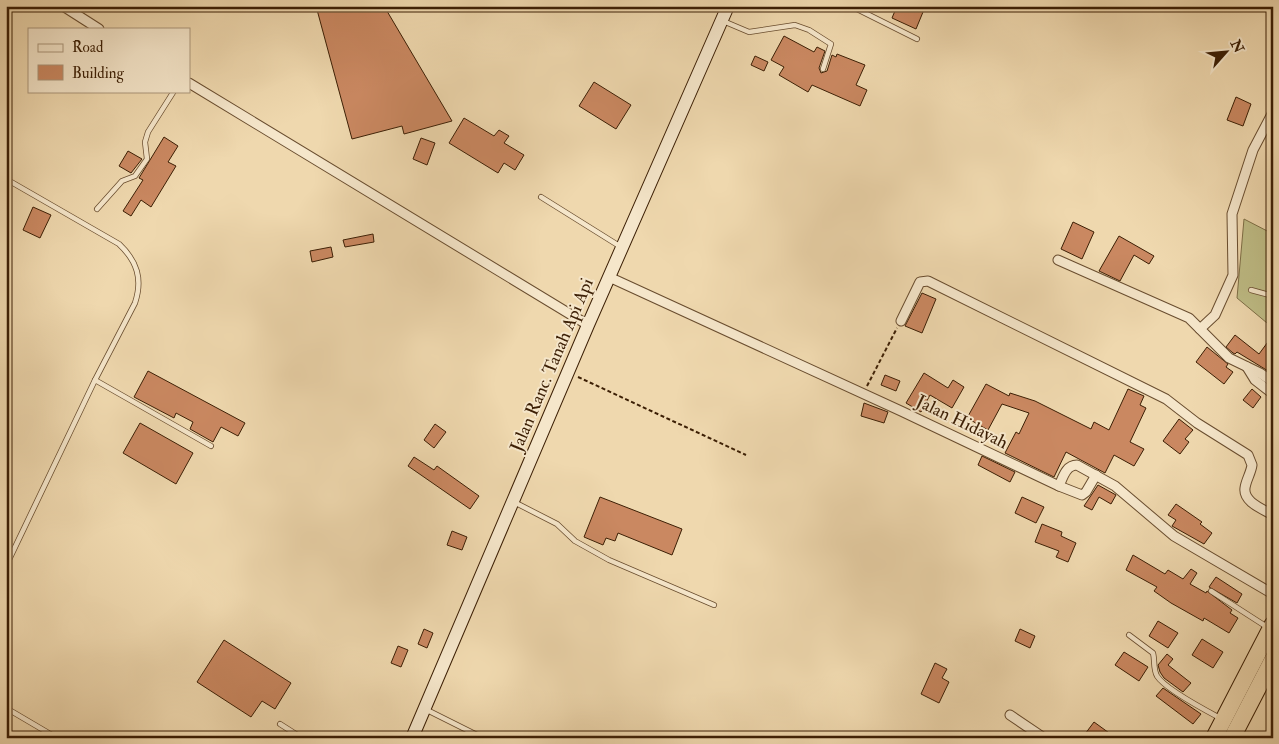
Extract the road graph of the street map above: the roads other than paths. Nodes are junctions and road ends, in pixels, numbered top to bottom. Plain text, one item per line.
1 (63, 6) edge
2 (728, 6) edge
3 (851, 6) edge
4 (722, 21) junction
5 (97, 28) edge
6 (917, 39) dead end
7 (823, 69) dead end
8 (190, 84) edge
9 (173, 92) edge
10 (1273, 112) edge
11 (6, 179) edge
12 (542, 198) dead end
13 (97, 209) dead end
14 (622, 248) junction
15 (1058, 260) dead end
16 (609, 277) junction
17 (1251, 290) dead end
18 (1273, 296) edge
19 (901, 321) road end
20 (588, 325) junction
21 (1200, 329) junction
22 (1247, 367) junction
23 (95, 380) junction
24 (1273, 382) edge
25 (1273, 394) edge
26 (211, 446) dead end
27 (1096, 474) junction
28 (1059, 486) junction
29 (513, 501) junction
30 (1273, 515) edge
31 (6, 566) edge
32 (1211, 591) dead end
33 (1273, 594) edge
34 (714, 605) dead end
35 (1272, 627) edge
36 (1129, 636) dead end
37 (1273, 659) edge
38 (6, 708) edge
39 (424, 708) junction
40 (1010, 715) dead end
41 (1223, 720) junction
42 (280, 724) dead end
43 (57, 738) edge
44 (302, 738) edge
45 (412, 738) edge
46 (483, 738) edge
47 (1044, 738) edge
48 (1214, 738) edge
49 (1232, 738) edge

1 - 5 street
2 - 4 street, Jalan Ranc. Tanah Api Api
3 - 6 lane
4 - 7 lane
4 - 14 street, Jalan Ranc. Tanah Api Api
8 - 20 street
9 - 13 lane
10 - 21 street
11 - 23 lane
12 - 14 lane
14 - 16 street, Jalan Ranc. Tanah Api Api
15 - 21 street
16 - 20 street, Jalan Ranc. Tanah Api Api
16 - 28 street, Jalan Hidayah
17 - 18 lane
19 - 30 street
20 - 29 street, Jalan Ranc. Tanah Api Api
21 - 22 street
22 - 24 street
22 - 25 street
23 - 26 lane
23 - 31 lane
27 - 28 street, Jalan Hidayah
27 - 28 street
27 - 33 street
29 - 34 lane
29 - 39 street, Jalan Ranc. Tanah Api Api
32 - 35 lane
35 - 41 highway
36 - 41 lane
37 - 49 highway
38 - 43 lane
39 - 45 street, Jalan Ranc. Tanah Api Api
39 - 46 lane
40 - 47 street
41 - 48 highway
42 - 44 lane

